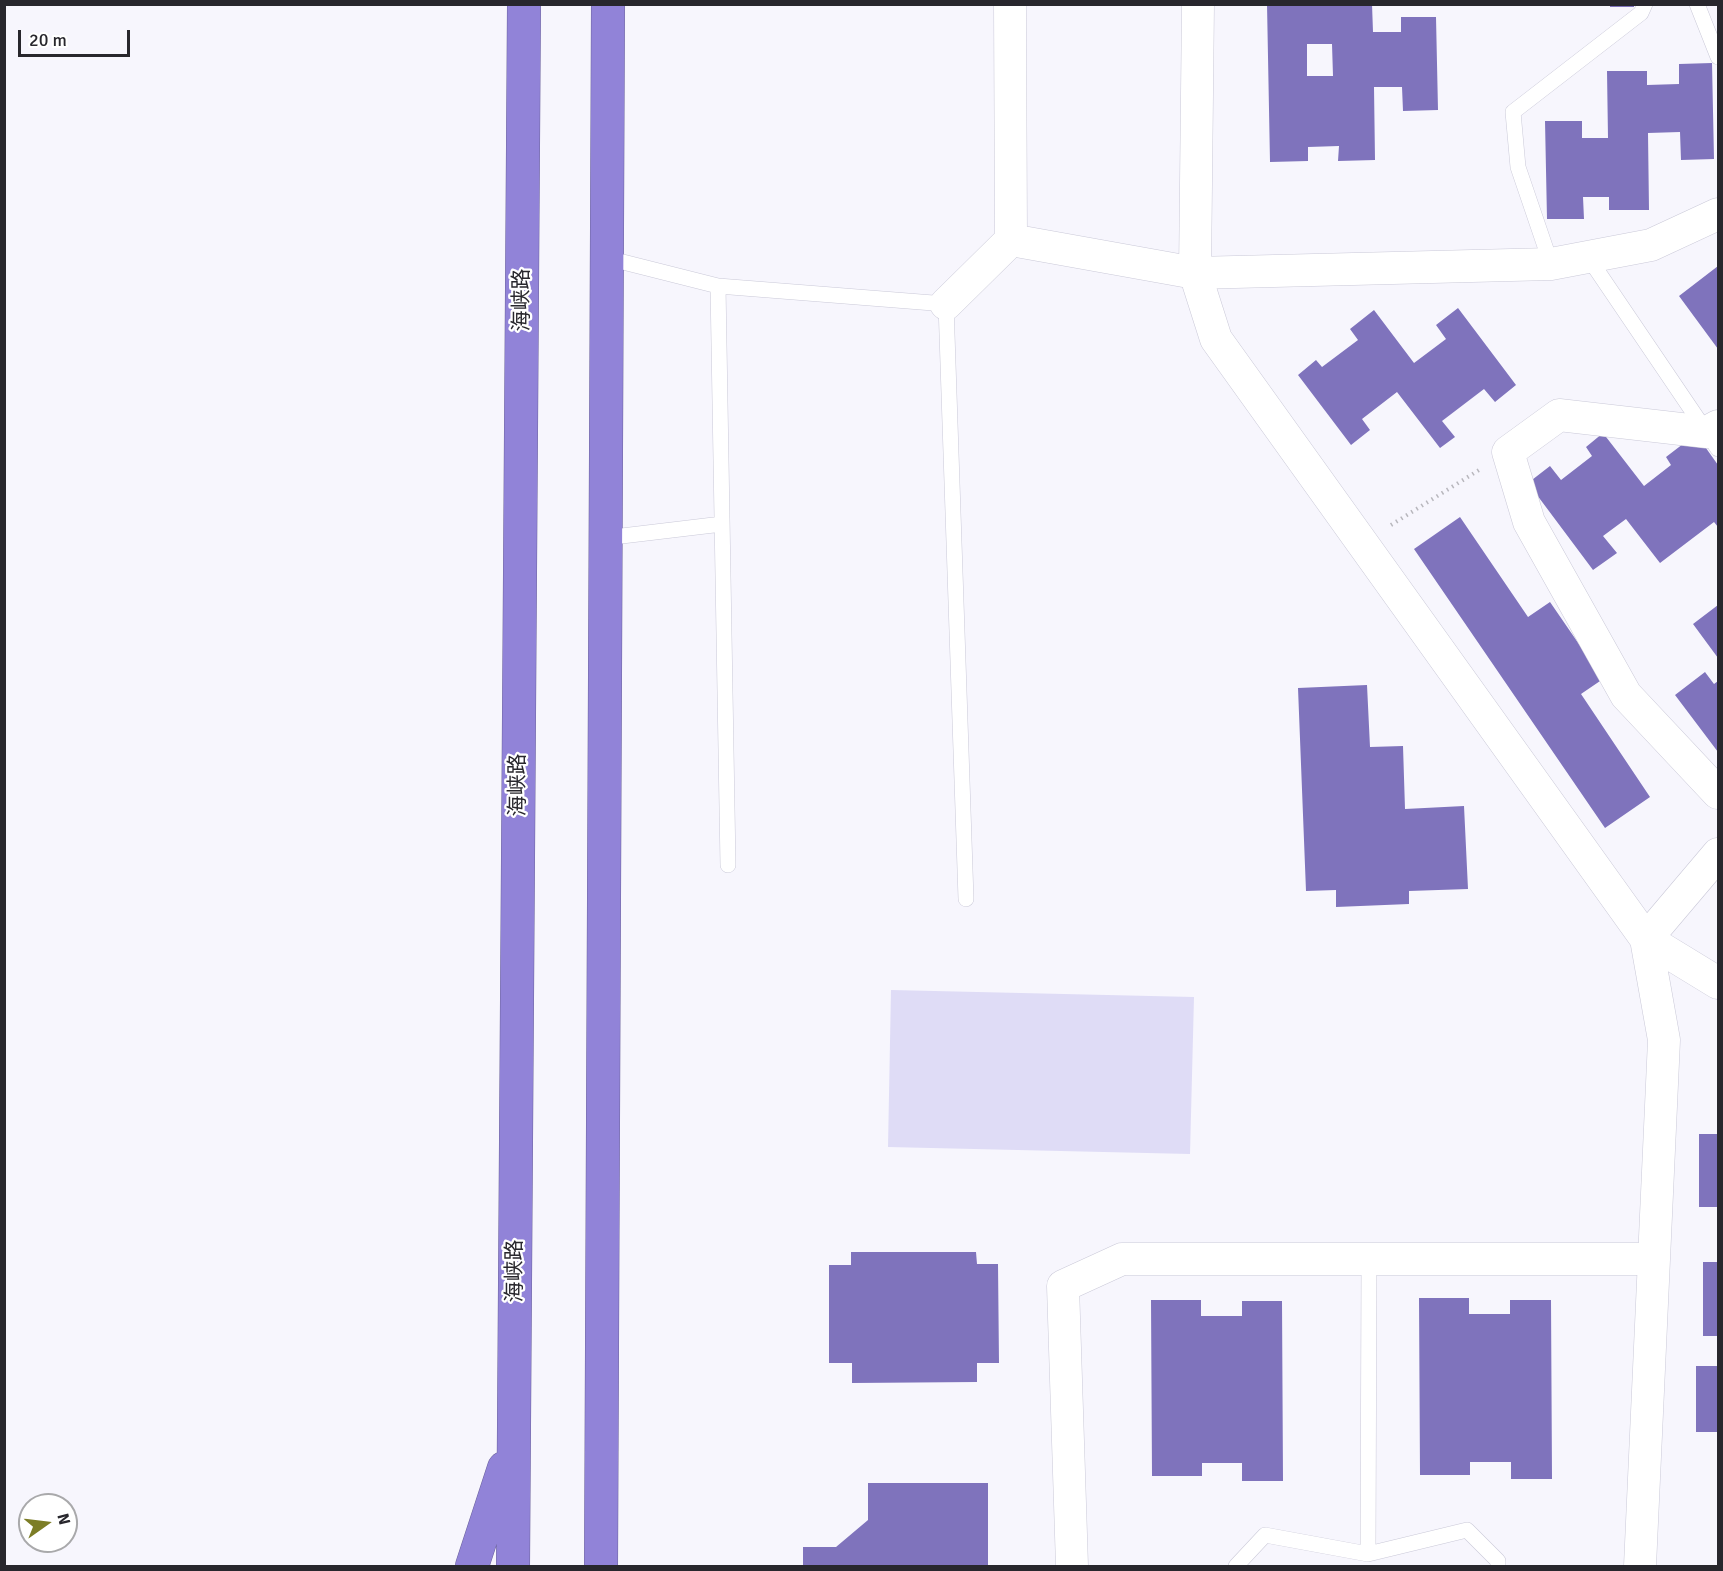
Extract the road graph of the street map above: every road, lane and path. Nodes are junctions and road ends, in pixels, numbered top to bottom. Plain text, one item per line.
1 (524, 4) edge
2 (608, 4) edge
3 (1010, 4) edge
4 (1198, 4) edge
5 (1645, 4) edge
6 (1697, 4) edge
7 (1719, 57) edge
8 (1719, 214) edge
9 (1011, 240) junction
10 (1587, 257) junction
11 (607, 258) junction
12 (1551, 264) junction
13 (1195, 273) junction
14 (717, 286) junction
15 (946, 304) junction
16 (1715, 436) edge
17 (1508, 452) junction
18 (722, 524) junction
19 (605, 538) junction
20 (1362, 543) junction
21 (1719, 793) edge
22 (1719, 854) edge
23 (728, 865) dead end
24 (966, 899) dead end
25 (1646, 939) junction
26 (1719, 983) edge
27 (1369, 1259) junction
28 (1654, 1259) junction
29 (514, 1438) junction
30 (1368, 1554) junction
31 (602, 1559) edge
32 (472, 1566) edge
33 (513, 1566) edge
34 (1072, 1566) edge
35 (1236, 1566) edge
36 (1498, 1566) edge
37 (1640, 1566) edge

1 - 29 highway, 海峡路
2 - 11 highway
3 - 9 street
4 - 13 street
5 - 12 lane
6 - 7 lane
8 - 10 street
9 - 13 street
9 - 15 street
10 - 12 street
10 - 16 lane
11 - 14 lane
11 - 19 highway
12 - 13 street
13 - 20 street
14 - 15 lane
14 - 18 lane
15 - 24 lane
16 - 17 street
17 - 20 path
17 - 21 street
18 - 19 lane
18 - 23 lane
19 - 31 highway
20 - 25 street
22 - 25 street
25 - 26 street
25 - 28 street
27 - 28 street
27 - 30 lane
27 - 34 street
28 - 37 street
29 - 32 highway
29 - 33 highway, 海峡路
30 - 35 lane
30 - 36 lane

